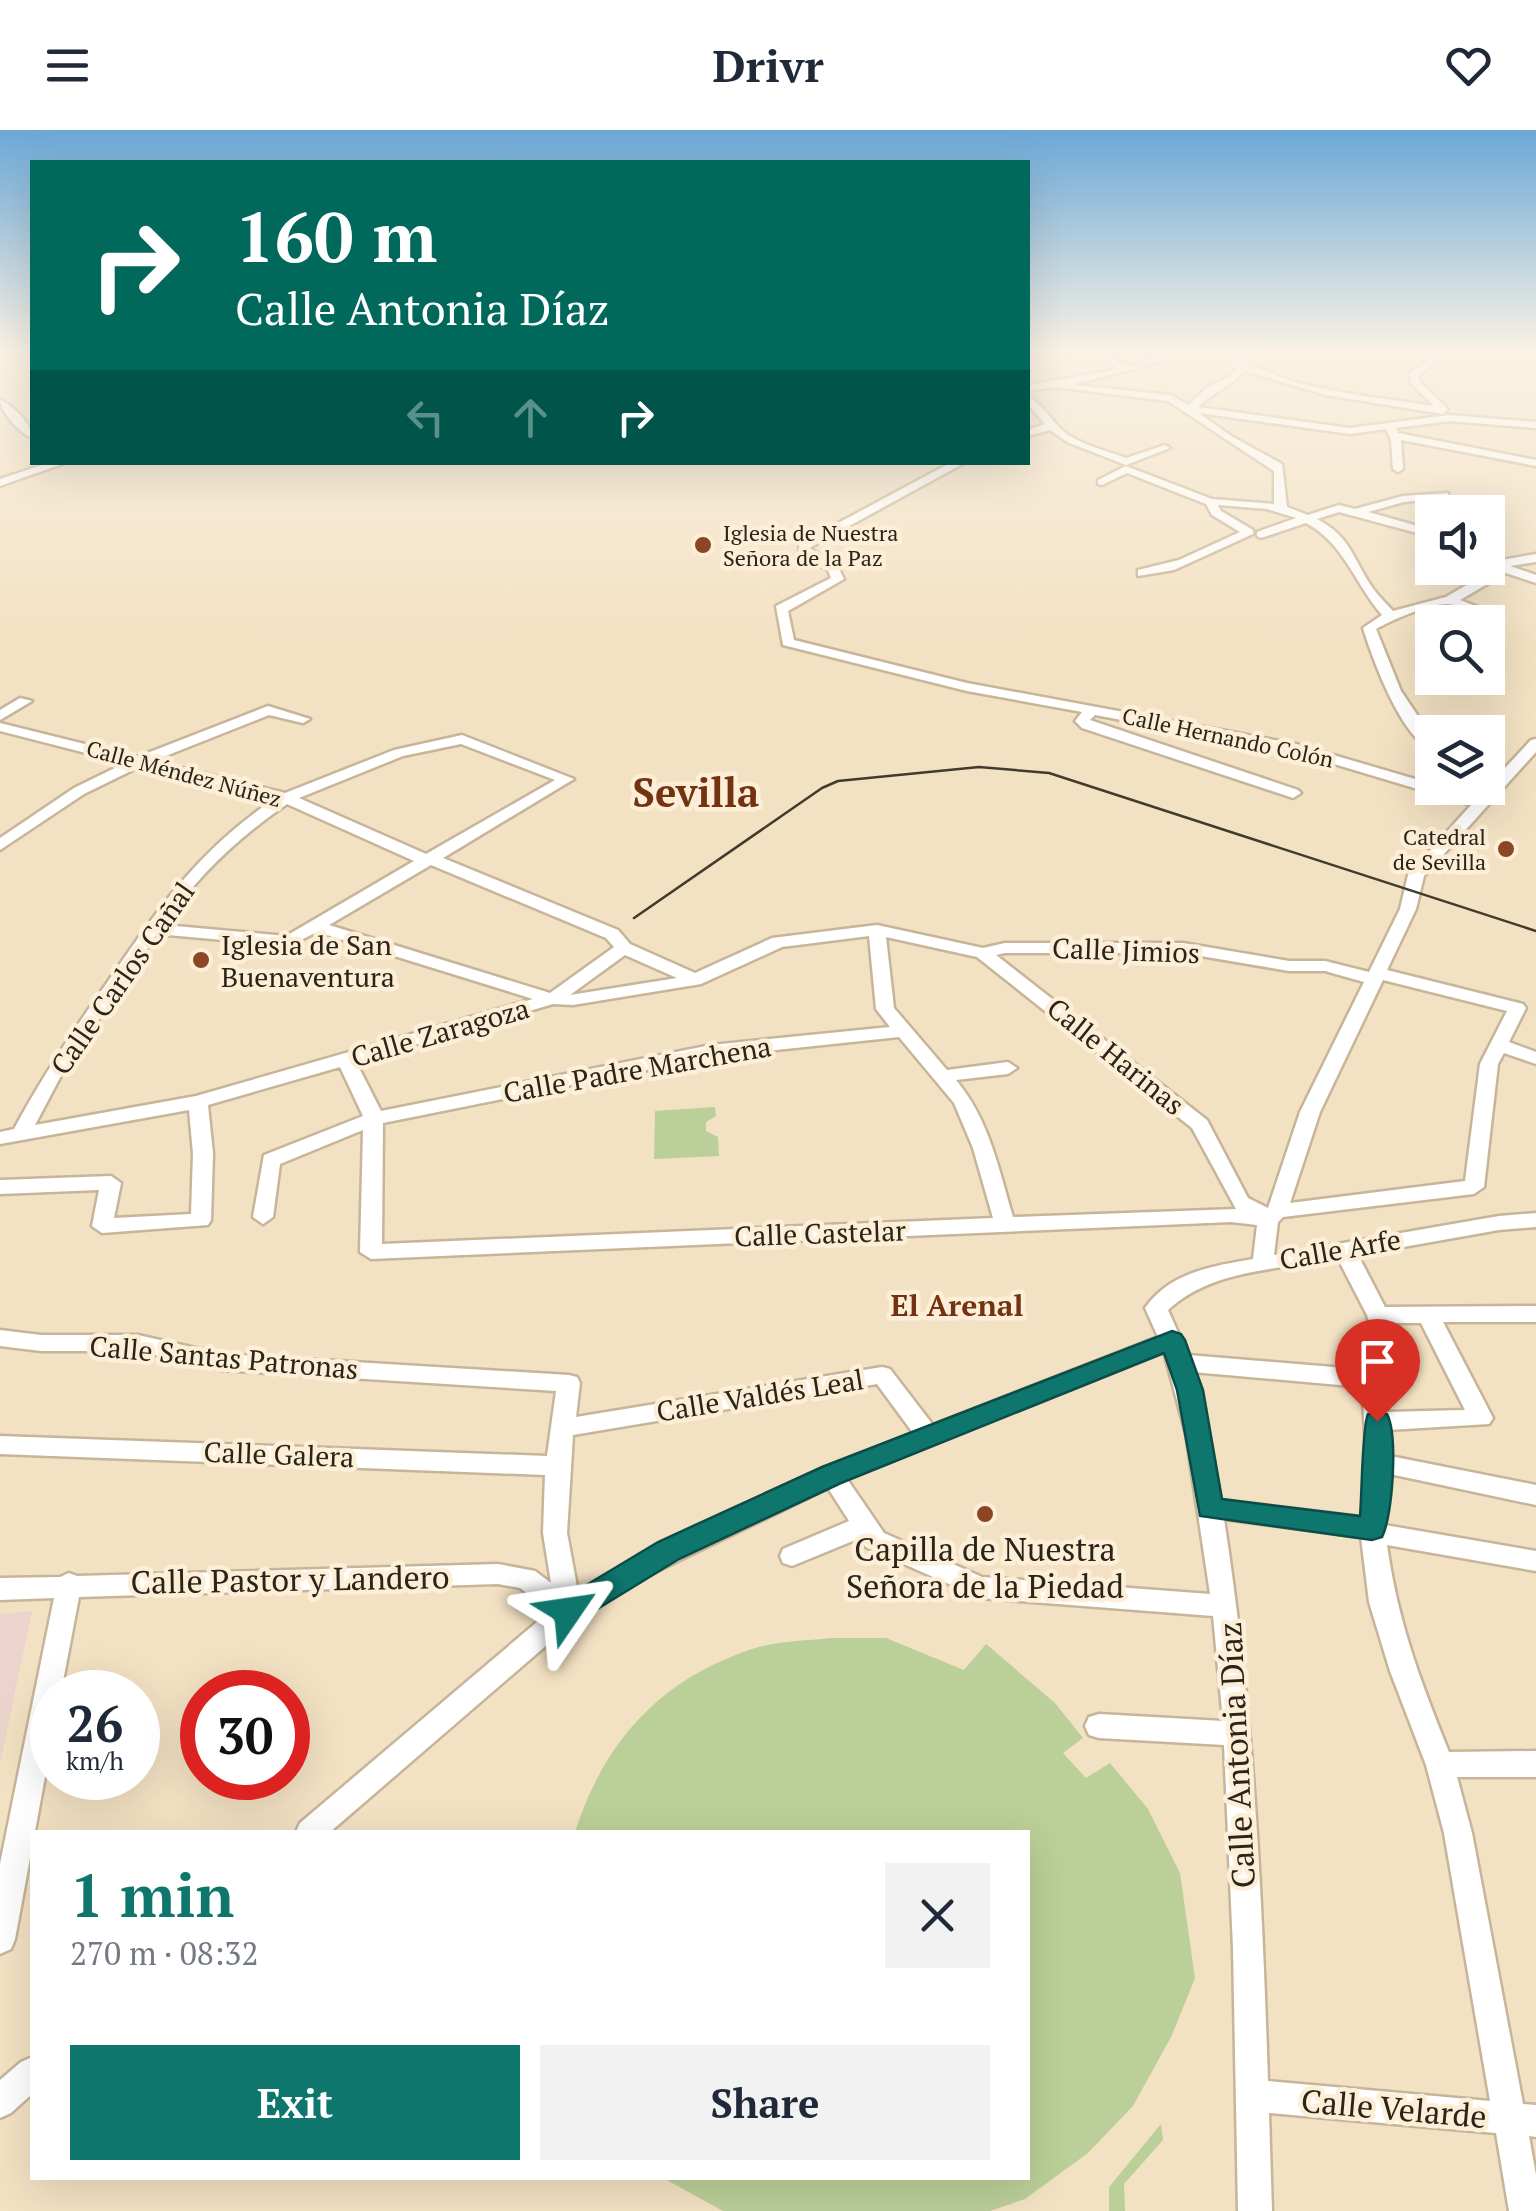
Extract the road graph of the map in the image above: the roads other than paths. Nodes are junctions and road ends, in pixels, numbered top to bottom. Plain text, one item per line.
1 (1093, 450) edge
2 (1160, 450) edge
3 (1249, 450) edge
4 (1395, 450) edge
5 (1476, 450) edge
6 (1536, 463) edge
7 (54, 465) edge
8 (955, 465) edge
9 (1126, 465) junction
10 (1398, 469) dead end
11 (1102, 482) dead end
12 (0, 484) edge
13 (1415, 498) edge
14 (1213, 508) junction
15 (1281, 508) junction
16 (1354, 512) junction
17 (1304, 518) junction
18 (1415, 528) edge
19 (1255, 533) junction
20 (1536, 558) edge
21 (1505, 563) edge
22 (1505, 569) edge
23 (1142, 572) dead end
24 (1536, 578) edge
25 (1475, 585) edge
26 (1450, 600) junction
27 (1463, 605) edge
28 (1390, 616) junction
29 (25, 701) dead end
30 (1093, 708) junction
31 (0, 716) edge
32 (303, 718) dead end
33 (1415, 725) edge
34 (0, 727) edge
35 (1536, 743) edge
36 (142, 760) junction
37 (1505, 773) edge
38 (1508, 774) junction
39 (1505, 777) edge
40 (1415, 783) edge
41 (1293, 792) dead end
42 (286, 798) junction
43 (1479, 805) edge
44 (0, 845) edge
45 (423, 859) junction
46 (315, 926) junction
47 (154, 929) junction
48 (878, 930) junction
49 (629, 950) junction
50 (983, 952) junction
51 (1376, 976) junction
52 (695, 980) junction
53 (552, 999) junction
54 (902, 1031) junction
55 (1497, 1044) junction
56 (1536, 1058) edge
57 (346, 1060) junction
58 (1008, 1068) dead end
59 (944, 1076) junction
60 (198, 1102) junction
61 (373, 1119) junction
62 (21, 1134) junction
63 (0, 1138) edge
64 (0, 1188) edge
65 (1272, 1215) junction
66 (263, 1217) dead end
67 (1536, 1220) edge
68 (1004, 1225) junction
69 (1344, 1249) junction
70 (1263, 1262) junction
71 (1156, 1308) joint
72 (1428, 1314) junction
73 (1536, 1314) edge
74 (1378, 1315) junction
75 (0, 1338) edge
76 (1177, 1352) junction
77 (1374, 1378) junction
78 (1377, 1421) junction
79 (563, 1428) junction
80 (928, 1436) junction
81 (0, 1445) edge
82 (1379, 1463) junction
83 (558, 1466) junction
84 (832, 1475) junction
85 (1536, 1495) edge
86 (1210, 1508) junction
87 (865, 1525) junction
88 (1372, 1528) junction
89 (792, 1556) dead end
90 (1536, 1561) edge
91 (69, 1584) junction
92 (0, 1588) edge
93 (1227, 1606) junction
94 (568, 1611) junction
95 (1099, 1726) dead end
96 (1239, 1734) junction
97 (1536, 1764) edge
98 (1440, 1766) junction
99 (312, 1830) edge
100 (0, 1939) edge
101 (30, 2076) edge
102 (1251, 2095) junction
103 (0, 2102) edge
104 (1523, 2120) edge
105 (1255, 2211) edge
106 (1526, 2211) edge

1 - 9 street
2 - 9 street
3 - 15 street
4 - 10 street
5 - 6 street
7 - 12 street
8 - 30 street, Calle Hernando Colón
9 - 11 street
9 - 14 street
13 - 16 street
14 - 15 street
14 - 19 street
15 - 17 street
16 - 17 street
16 - 18 street
17 - 19 street
17 - 28 street
19 - 23 street
20 - 21 street
22 - 24 street
25 - 26 street
26 - 27 street
26 - 28 street
28 - 33 street
29 - 31 street
30 - 40 street, Calle Hernando Colón
30 - 41 street
32 - 36 street
34 - 36 street, Calle Méndez Núñez
35 - 38 street
36 - 42 street, Calle Méndez Núñez
36 - 44 street
37 - 38 street
38 - 39 street
42 - 45 street, Calle Méndez Núñez
42 - 45 street, Calle Carlos Cañal
42 - 47 street, Calle Carlos Cañal
43 - 51 street
45 - 46 street
45 - 49 street, Calle Méndez Núñez
46 - 47 street
46 - 53 street
47 - 62 street, Calle Carlos Cañal
48 - 50 street, Calle Jimios
48 - 52 street, Calle Zaragoza
48 - 54 street
49 - 52 street, Calle Méndez Núñez
49 - 53 street
50 - 51 street, Calle Jimios
50 - 65 street, Calle Harinas
51 - 55 street, Calle Jimios
51 - 65 street
52 - 53 street, Calle Zaragoza
53 - 57 street, Calle Zaragoza
54 - 59 street
54 - 61 street, Calle Padre Marchena
55 - 56 street
55 - 65 street, Calle Castelar
57 - 60 street, Calle Zaragoza
57 - 61 street
58 - 59 street
59 - 68 street
60 - 62 street, Calle Zaragoza
60 - 64 street
61 - 66 street, Calle Padre Marchena
61 - 68 street, Calle Castelar
62 - 63 street, Calle Zaragoza
65 - 68 street, Calle Castelar
65 - 70 street
67 - 69 street, Calle Arfe
69 - 70 street, Calle Arfe
69 - 74 street
70 - 71 street, Calle Arfe
71 - 76 street, Calle Antonia Díaz
72 - 73 street
72 - 74 street
72 - 78 street
74 - 77 street
75 - 79 street, Calle Santas Patronas
76 - 77 street
76 - 80 street
76 - 86 street, Calle Antonia Díaz
77 - 78 street
78 - 82 street
79 - 80 street, Calle Valdés Leal
79 - 83 street
80 - 84 street
81 - 83 street, Calle Galera
82 - 85 street
82 - 88 street
83 - 94 street
84 - 87 street
84 - 94 street
86 - 88 street
86 - 93 street, Calle Antonia Díaz
87 - 89 street
87 - 93 street
88 - 90 street
88 - 98 street
91 - 92 street, Calle Pastor y Landero
91 - 94 street, Calle Pastor y Landero
91 - 100 street
93 - 96 street, Calle Antonia Díaz
94 - 99 street
95 - 96 street
96 - 102 street, Calle Antonia Díaz
97 - 98 street
98 - 104 street
101 - 103 street
102 - 104 street, Calle Velarde
102 - 105 street, Calle Antonia Díaz
104 - 106 street

